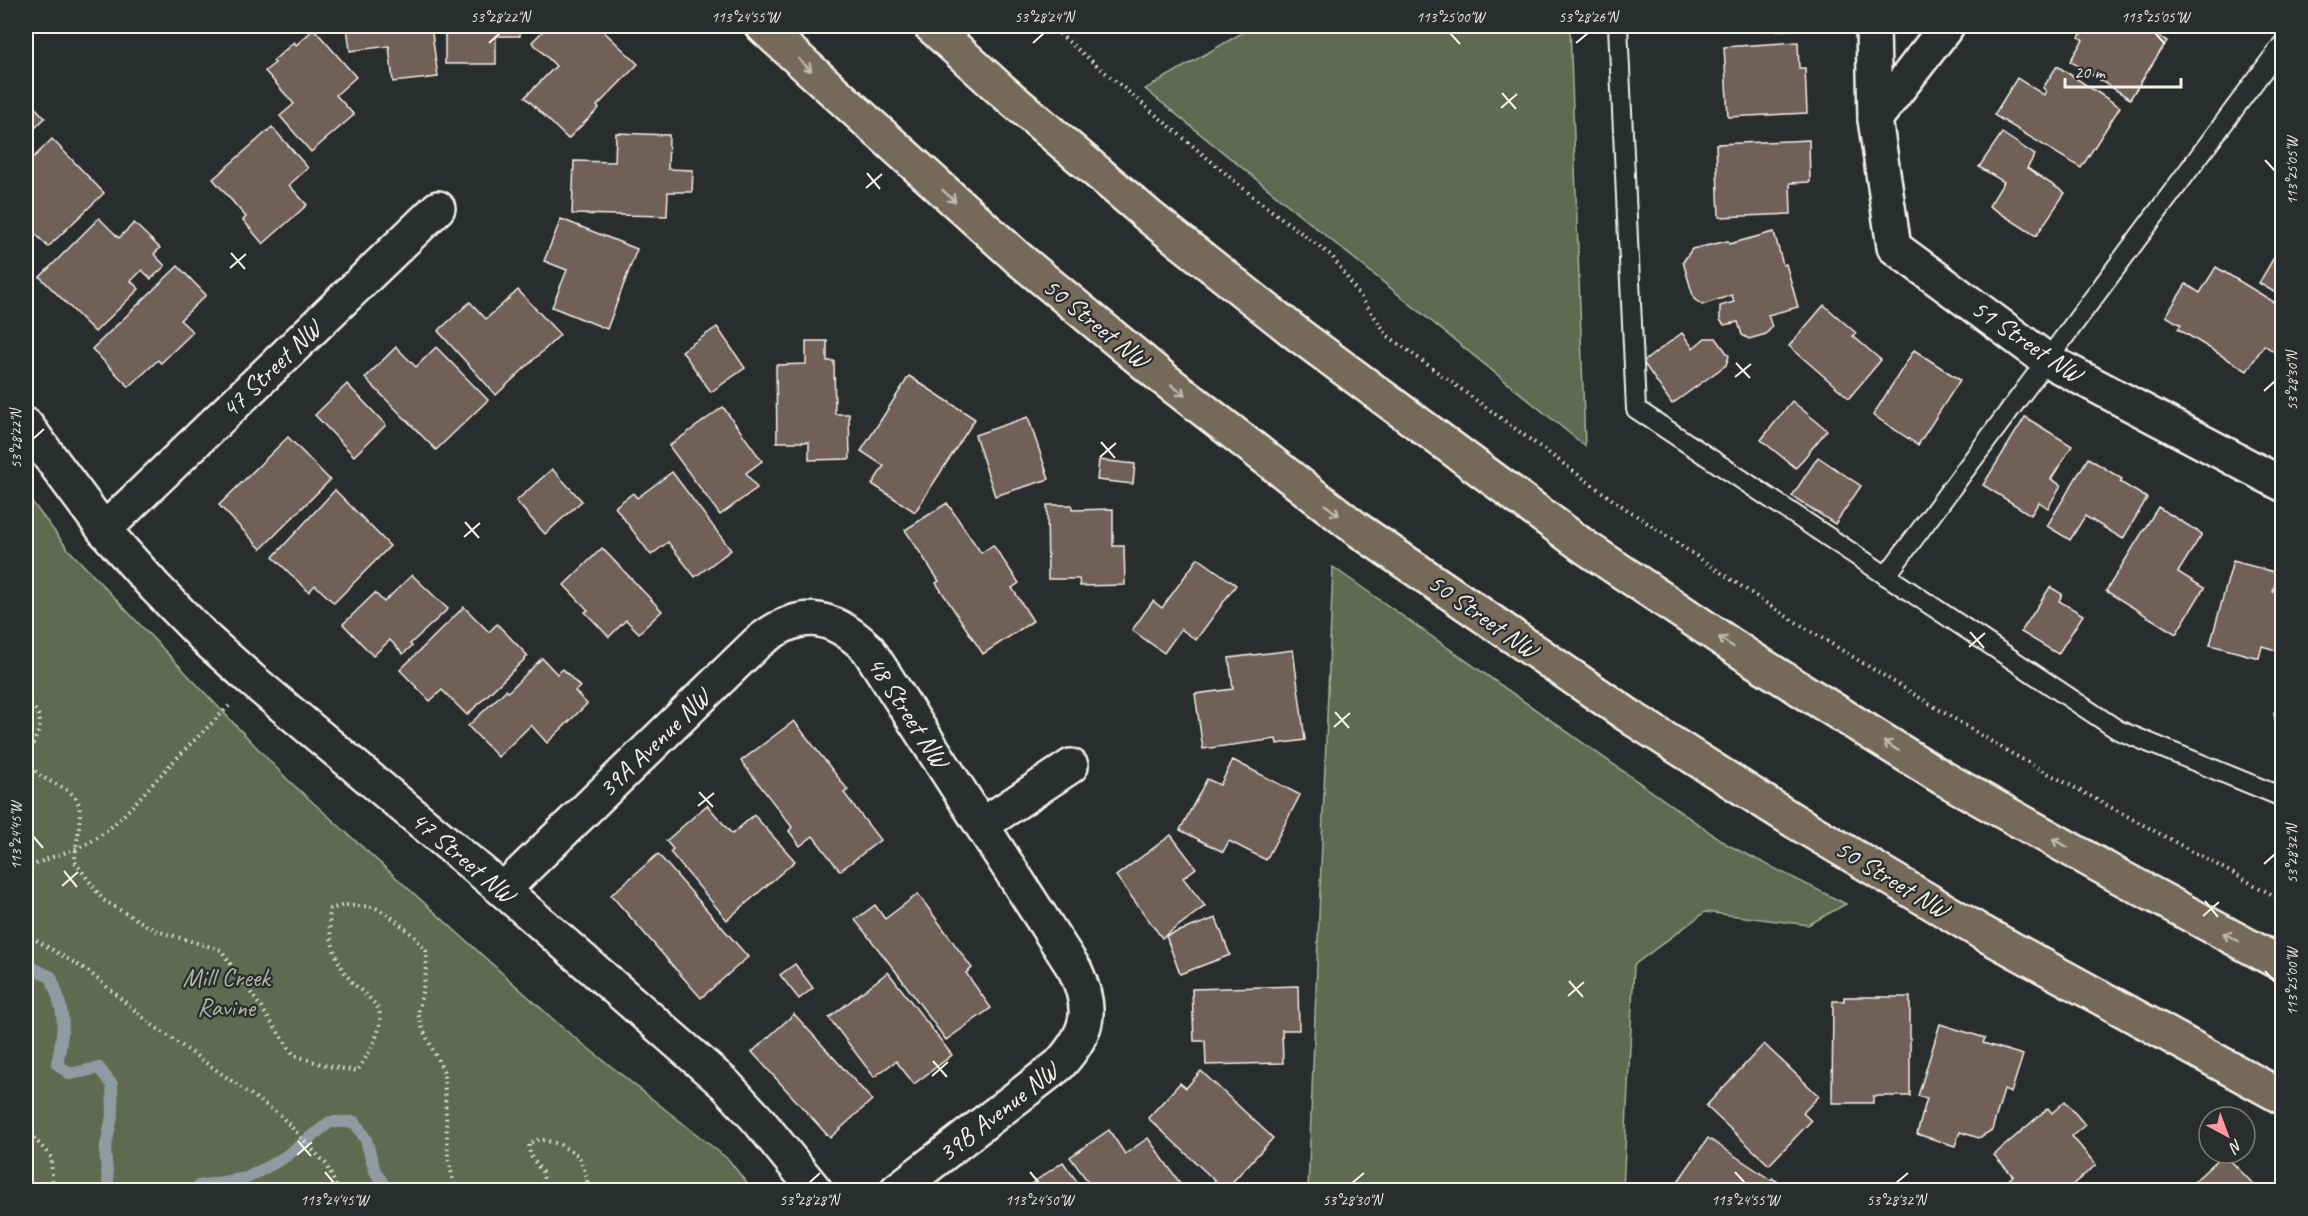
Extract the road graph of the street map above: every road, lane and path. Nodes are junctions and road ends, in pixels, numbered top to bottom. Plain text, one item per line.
1 (762, 26) edge
2 (931, 26) edge
3 (1050, 26) edge
4 (1618, 26) edge
5 (1873, 26) edge
6 (1947, 26) edge
7 (2283, 45) edge
8 (1875, 119) junction
9 (438, 208) dead end
10 (2047, 360) junction
11 (26, 425) edge
12 (2283, 484) edge
13 (104, 530) junction
14 (1886, 576) junction
15 (817, 618) joint
16 (253, 681) junction
17 (26, 700) edge
18 (1071, 766) dead end
19 (2283, 796) edge
20 (982, 825) junction
21 (75, 849) junction
22 (26, 871) edge
23 (503, 890) junction
24 (2283, 900) edge
25 (26, 934) edge
26 (2283, 964) edge
27 (1086, 1023) joint
28 (2283, 1097) edge
29 (26, 1129) edge
30 (53, 1191) edge
31 (338, 1191) edge
32 (455, 1191) edge
33 (547, 1191) edge
34 (588, 1191) edge
35 (815, 1191) edge
36 (897, 1191) edge

1 -> 28 main road, 50 Street NW
26 -> 2 main road
3 - 24 path
4 - 14 lane
5 - 8 street, 51 Street NW
6 - 8 street
7 - 10 lane
8 - 10 street, 51 Street NW
9 - 13 street, 47 Street NW
10 - 12 street, 51 Street NW
10 - 14 lane
11 - 13 street, 47 Street NW
13 - 16 street, 47 Street NW
14 - 19 lane
15 - 20 street, 48 Street NW
15 - 23 street, 39A Avenue NW
16 - 21 path
16 - 23 street, 47 Street NW
17 - 21 path
18 - 20 street
20 - 27 street, 48 Street NW
21 - 22 path
21 - 32 path
23 - 35 street, 47 Street NW
25 - 31 path
27 - 36 street, 39B Avenue NW
29 - 30 path
33 - 34 path

